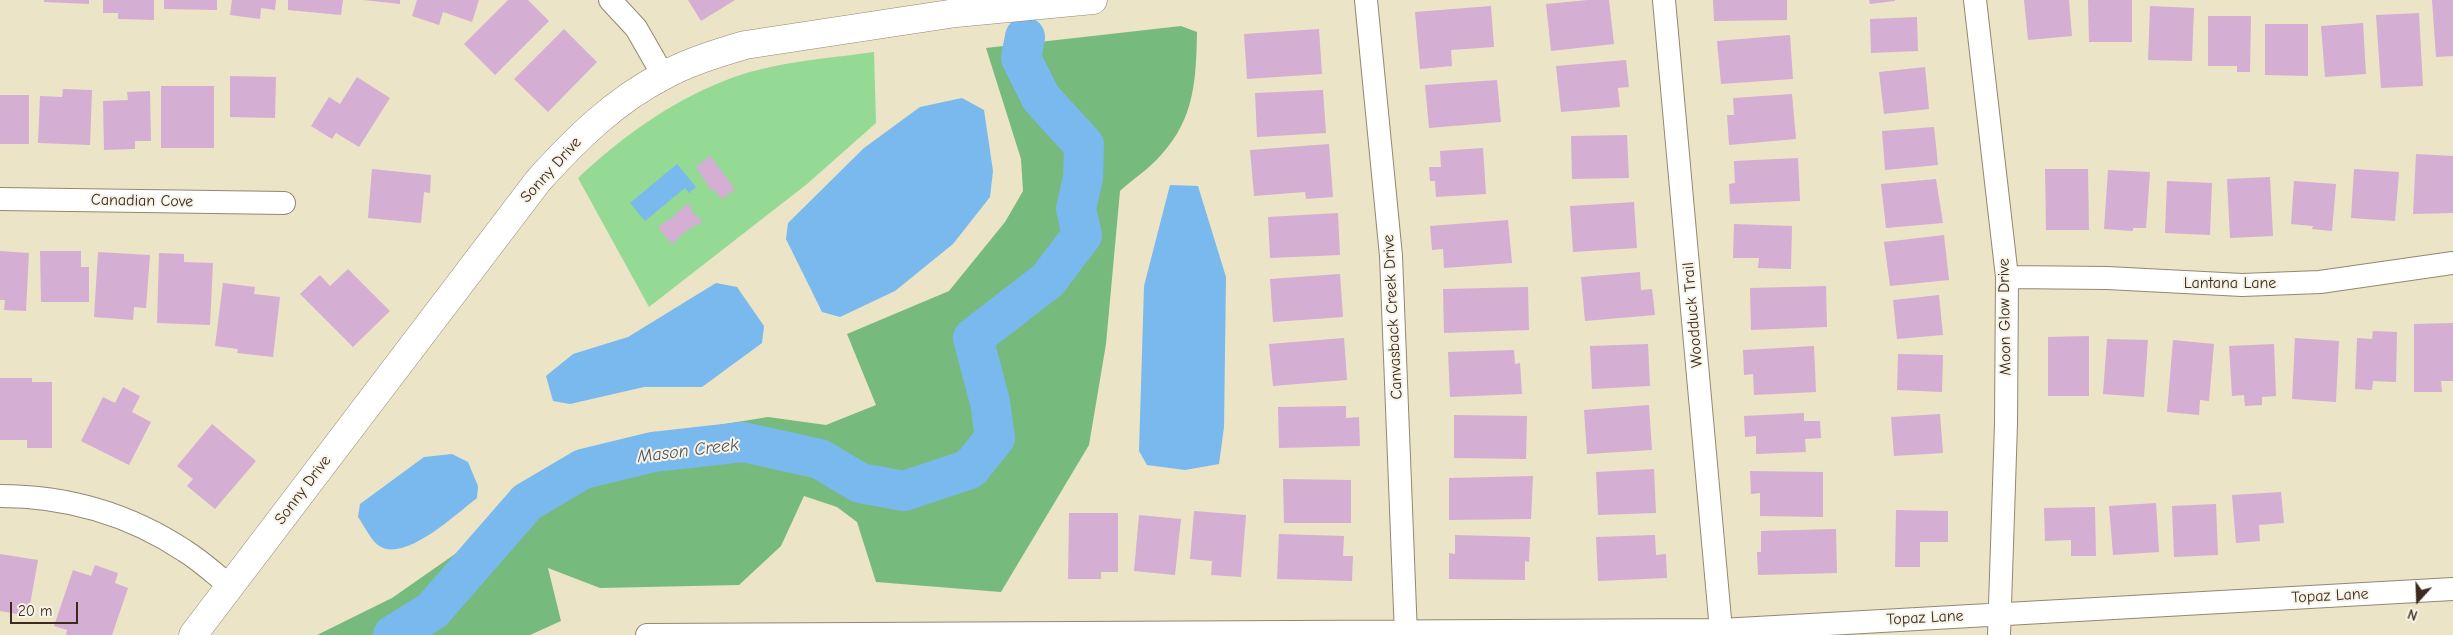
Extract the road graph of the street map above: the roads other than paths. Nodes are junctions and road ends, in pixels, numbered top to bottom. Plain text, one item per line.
1 (610, 0) edge
2 (1093, 0) edge
3 (1366, 0) edge
4 (1664, 0) edge
5 (1975, 0) edge
6 (954, 6) edge
7 (663, 75) junction
8 (0, 199) edge
9 (284, 203) dead end
10 (2453, 263) edge
11 (2007, 277) junction
12 (0, 496) edge
13 (230, 586) junction
14 (2453, 589) edge
15 (1999, 625) edge
16 (1721, 630) junction
17 (1406, 633) edge
18 (647, 634) edge
19 (193, 635) edge

1 - 7 street
2 - 6 street, Sonny Drive
3 - 17 street, Canvasback Creek Drive
4 - 16 street, Woodduck Trail
5 - 11 street, Moon Glow Drive
6 - 7 street, Sonny Drive
7 - 13 street, Sonny Drive
8 - 9 street, Canadian Cove
10 - 11 street, Lantana Lane
11 - 15 street, Moon Glow Drive
12 - 13 street
13 - 19 street, Sonny Drive
14 - 15 street, Topaz Lane
15 - 16 street, Topaz Lane
16 - 17 street, Topaz Lane
17 - 18 street, Topaz Lane

